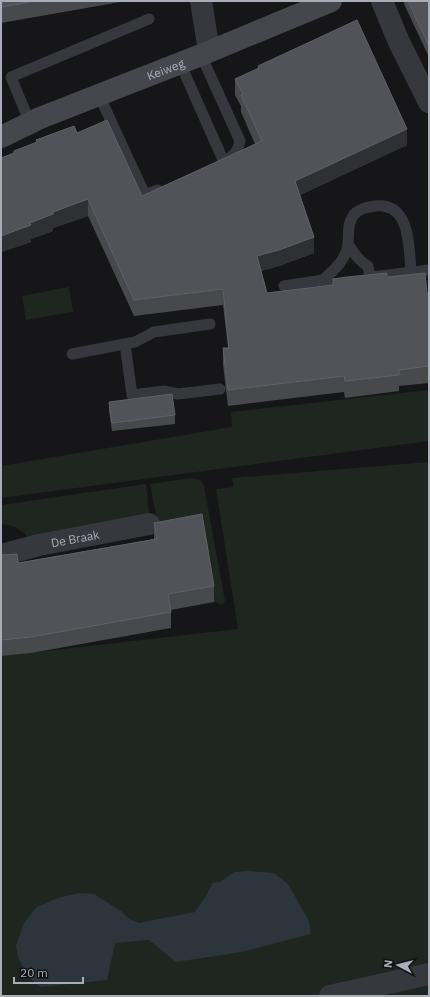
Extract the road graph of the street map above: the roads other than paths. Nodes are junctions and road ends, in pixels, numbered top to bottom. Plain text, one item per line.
1 (201, 1) edge
2 (331, 1) edge
3 (382, 1) edge
4 (149, 19) dead end
5 (205, 53) junction
6 (180, 63) junction
7 (98, 95) junction
8 (429, 102) edge
9 (30, 123) junction
10 (1, 137) edge
11 (167, 186) edge
12 (348, 244) junction
13 (429, 270) edge
14 (411, 272) junction
15 (323, 280) junction
16 (340, 281) edge
17 (284, 286) dead end
18 (210, 324) dead end
19 (126, 344) junction
20 (72, 354) dead end
21 (220, 389) dead end
22 (149, 524) dead end
23 (1, 555) edge
24 (429, 974) edge
25 (330, 996) edge

1 - 5 street
2 - 5 street, Keiweg
3 - 8 street
4 - 9 lane
5 - 6 street, Keiweg
5 - 6 lane
6 - 7 street, Keiweg
7 - 9 street, Keiweg
7 - 11 lane
9 - 10 street, Keiweg
12 - 14 lane
12 - 14 lane
12 - 15 lane
13 - 14 lane
15 - 16 lane
15 - 17 lane
18 - 19 lane
19 - 20 lane
19 - 21 lane
22 - 23 street, De Braak
24 - 25 street

